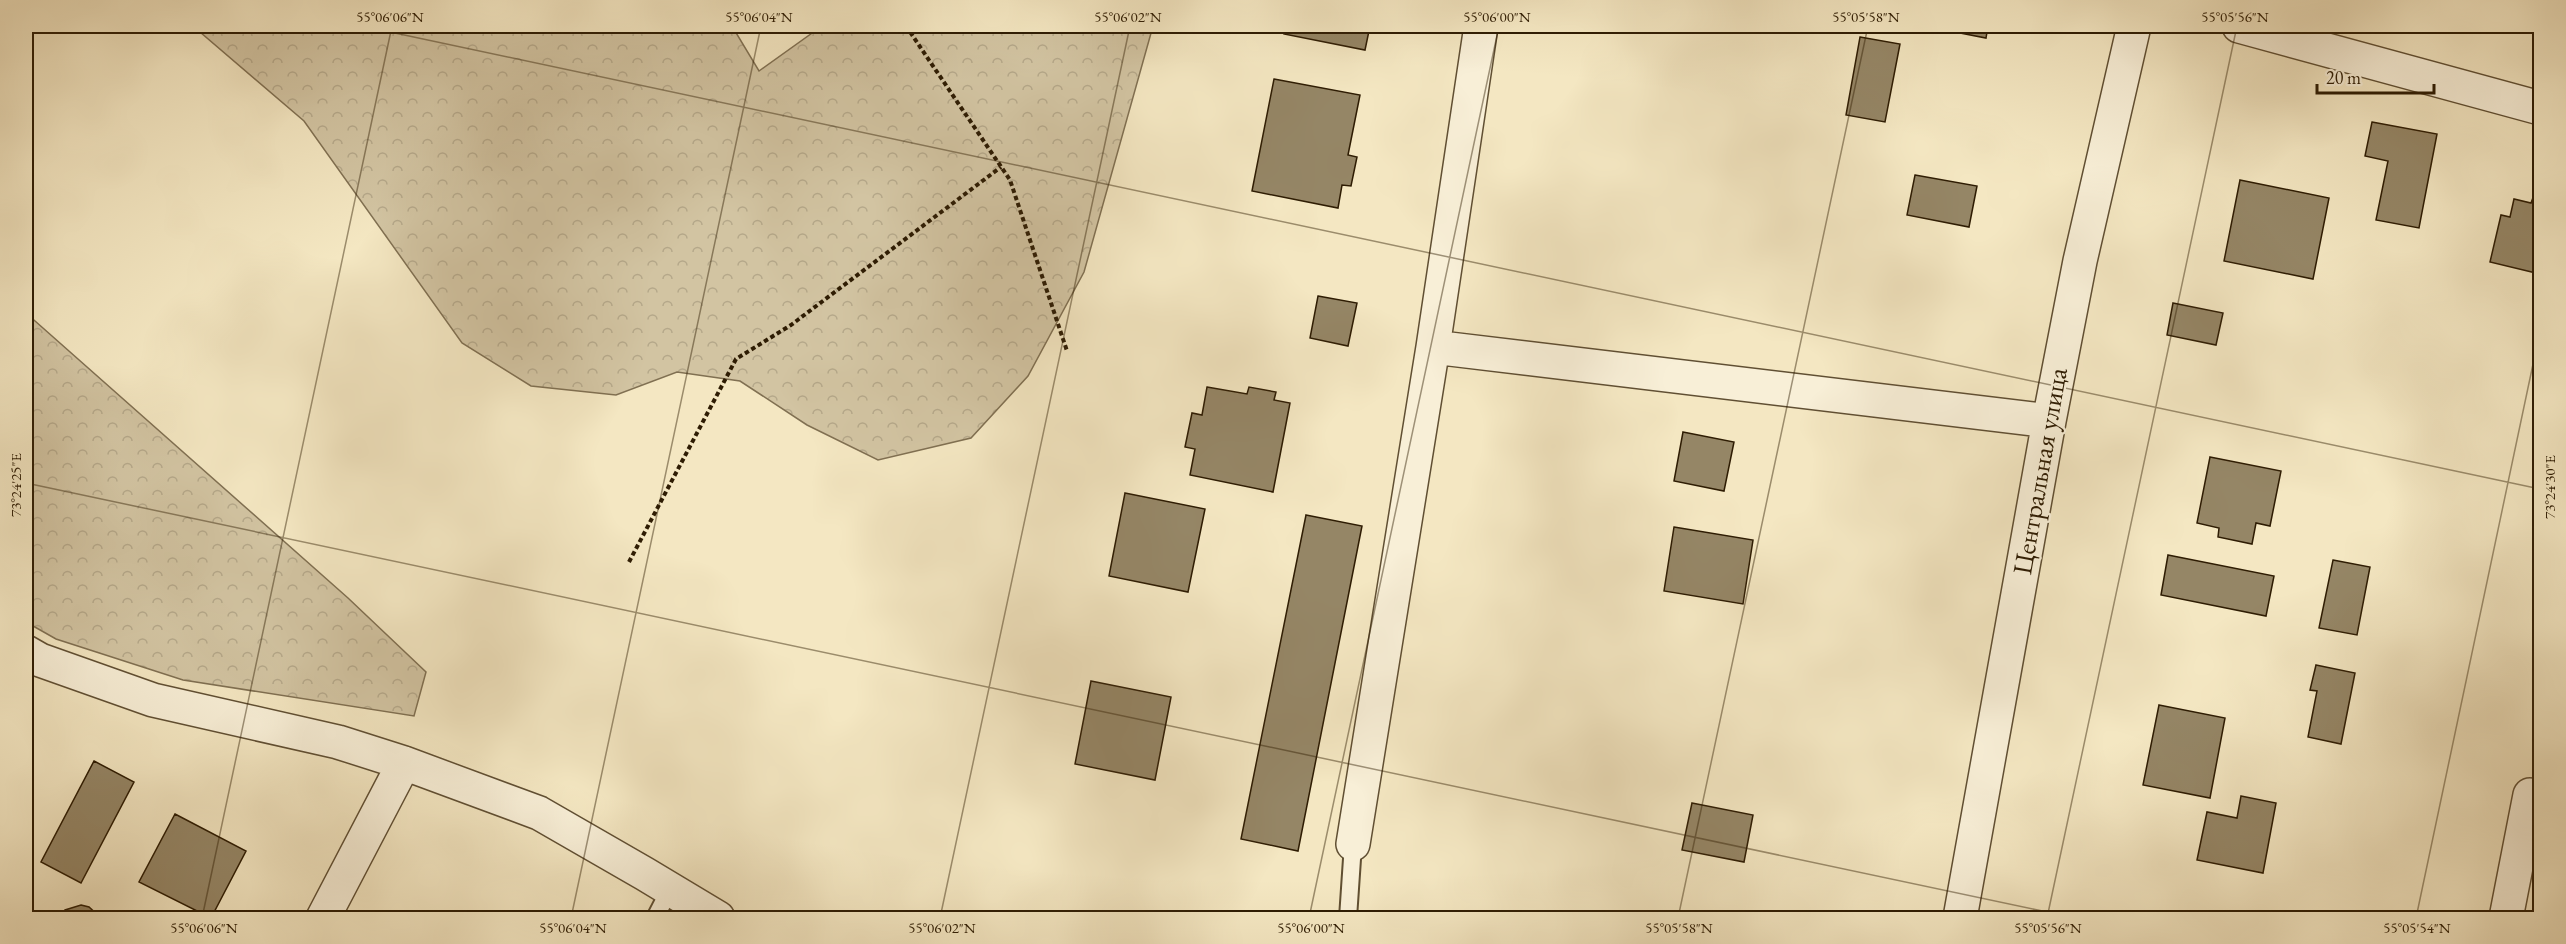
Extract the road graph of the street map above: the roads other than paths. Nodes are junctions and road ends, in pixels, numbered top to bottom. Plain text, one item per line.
1 (1481, 26) edge
2 (2134, 26) edge
3 (2239, 26) edge
4 (2541, 108) edge
5 (1433, 347) junction
6 (2049, 421) junction
7 (26, 652) edge
8 (404, 763) junction
9 (2530, 795) dead end
10 (1353, 844) joint
11 (670, 889) junction
12 (323, 918) edge
13 (655, 918) edge
14 (718, 918) edge
15 (1347, 918) edge
16 (1959, 918) edge
17 (2506, 918) edge

1 - 5 street
2 - 6 street, Центральная улица
3 - 4 street
5 - 6 street
5 - 10 street
6 - 16 street, Центральная улица
7 - 8 street
8 - 11 street
8 - 12 street
9 - 17 street
10 - 15 lane
11 - 13 lane
11 - 14 street

